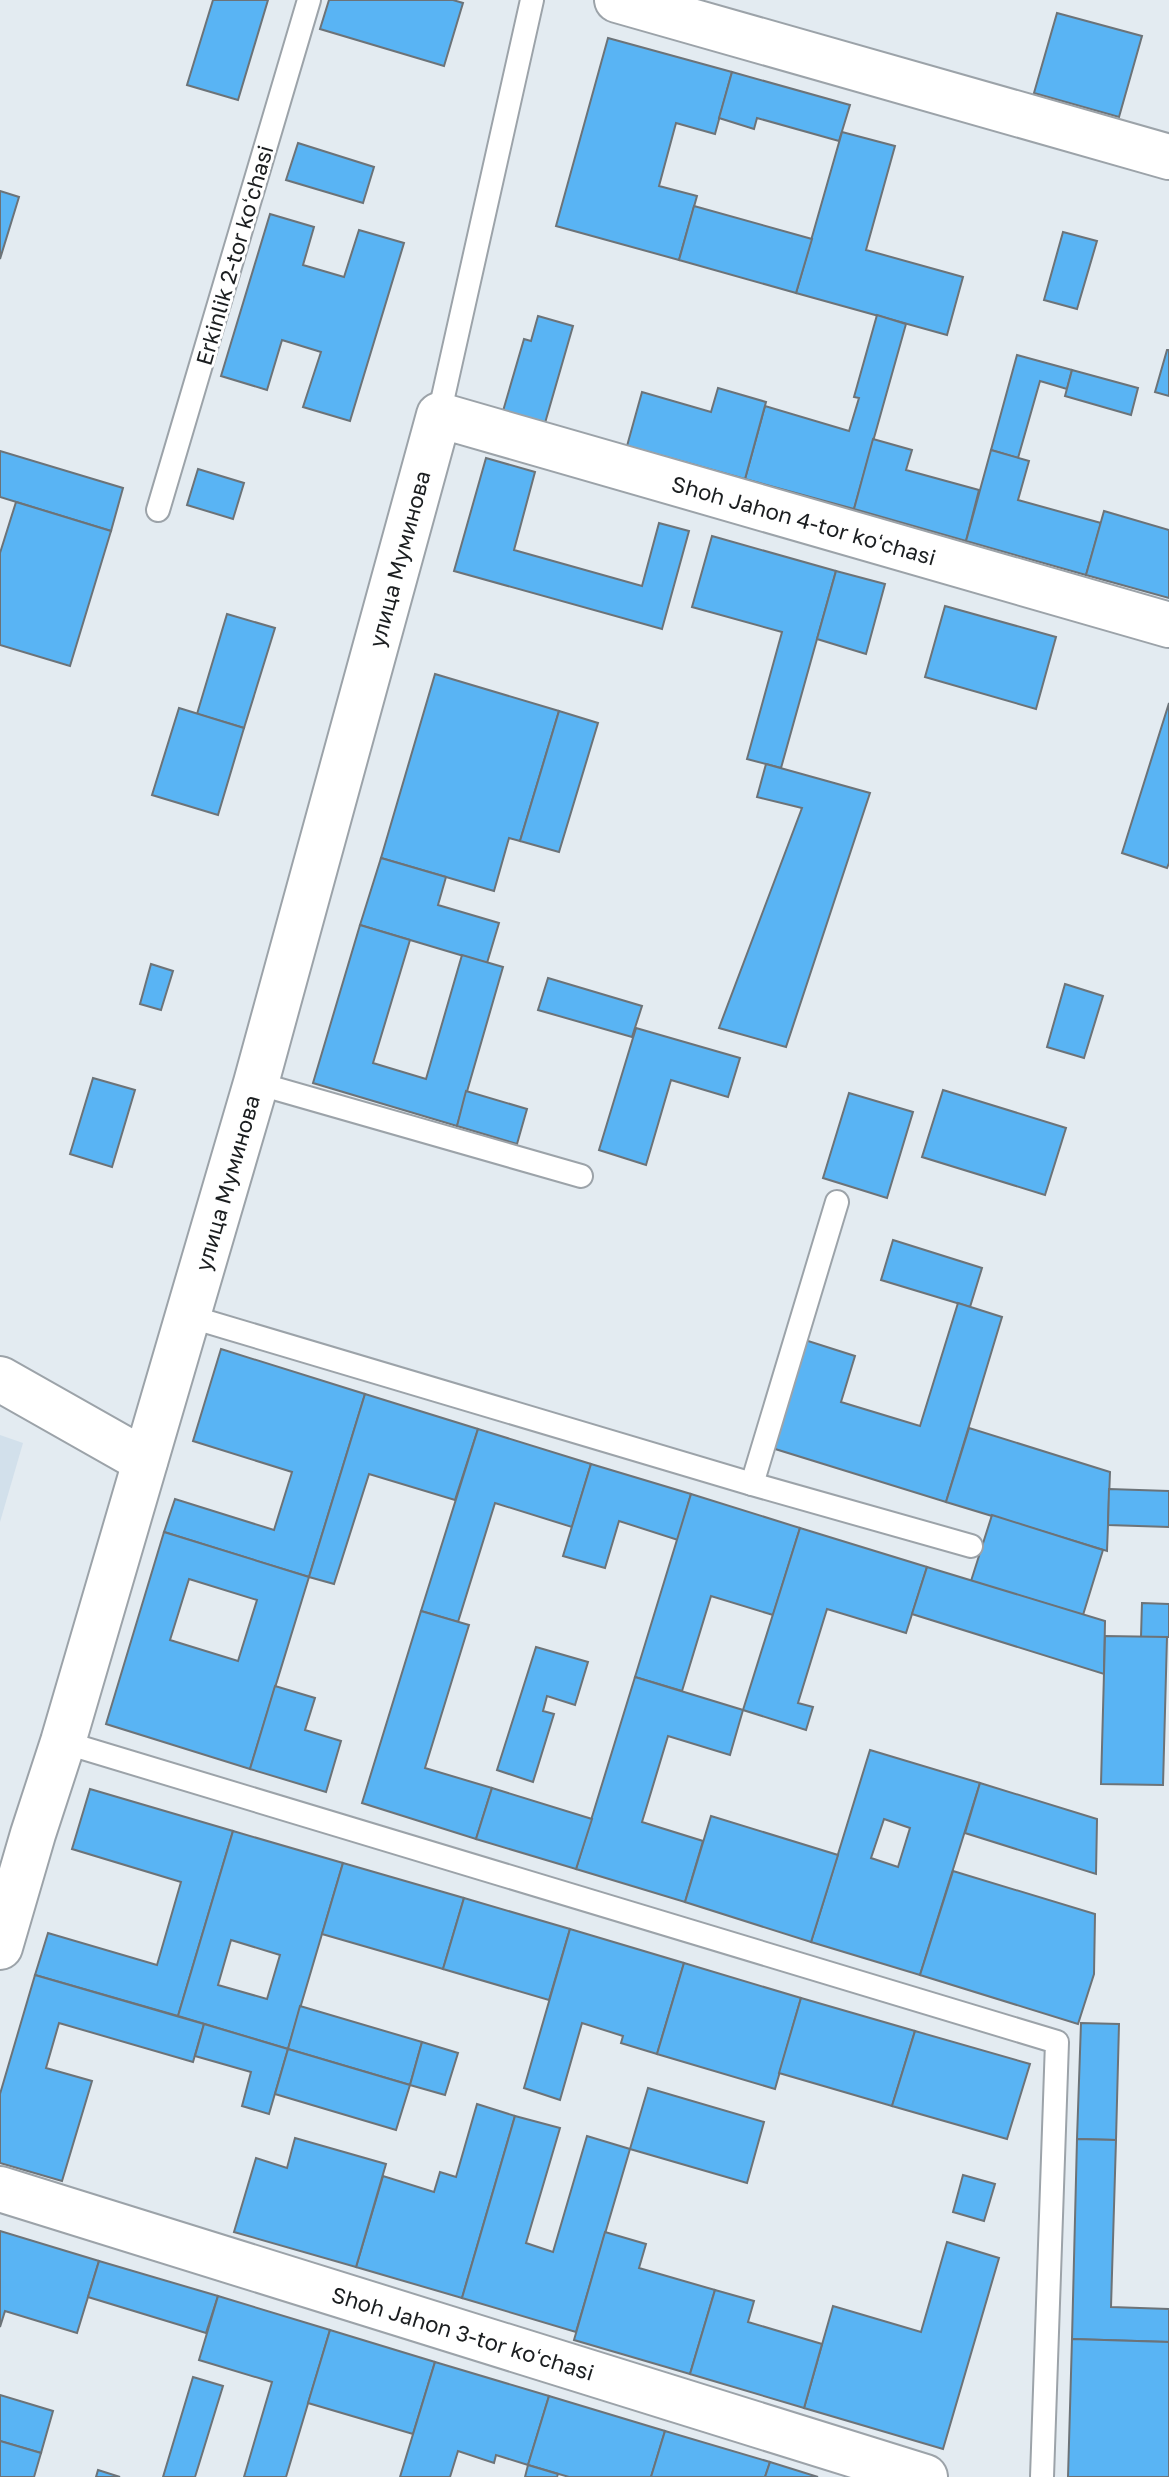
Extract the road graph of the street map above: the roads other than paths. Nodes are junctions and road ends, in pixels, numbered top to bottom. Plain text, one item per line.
1 (309, 0) edge
2 (532, 0) edge
3 (617, 0) edge
4 (1169, 157) edge
5 (439, 415) junction
6 (158, 510) dead end
7 (1169, 625) edge
8 (256, 1083) junction
9 (581, 1176) dead end
10 (837, 1202) dead end
11 (188, 1316) junction
12 (0, 1379) edge
13 (145, 1461) junction
14 (752, 1484) junction
15 (971, 1546) dead end
16 (63, 1742) junction
17 (0, 1947) edge
18 (0, 2189) edge
19 (925, 2477) edge
20 (1042, 2477) edge

1 - 6 lane, Erkinlik 2-tor koʻchasi
2 - 5 lane
3 - 4 street
5 - 7 street, Shoh Jahon 4-tor koʻchasi
5 - 8 street, улица Муминова
8 - 9 lane
8 - 11 street, улица Муминова
10 - 14 lane
11 - 13 street, улица Муминова
11 - 14 lane
12 - 13 street
13 - 16 street, улица Муминова
14 - 15 lane
16 - 17 street, улица Муминова
16 - 20 lane
18 - 19 street, Shoh Jahon 3-tor koʻchasi

